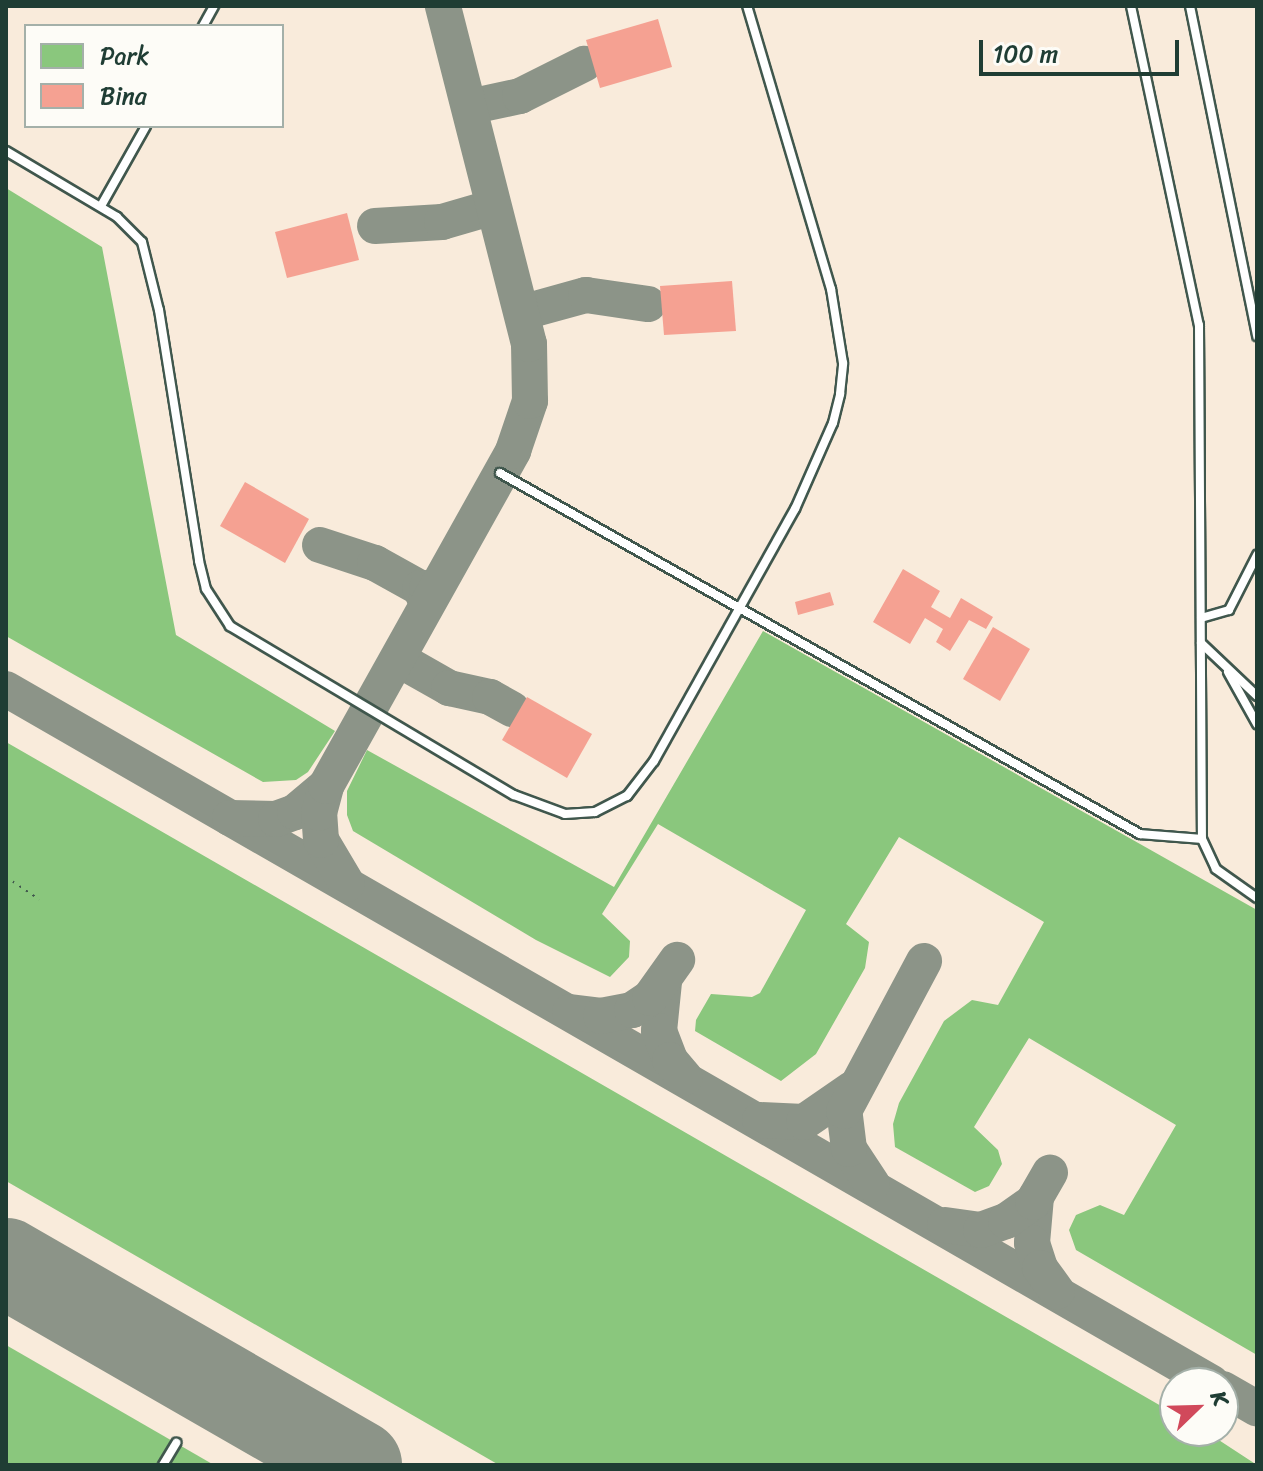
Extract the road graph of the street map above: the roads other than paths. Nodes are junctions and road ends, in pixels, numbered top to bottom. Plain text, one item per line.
1 (214, 6) edge
2 (747, 6) edge
3 (1131, 6) edge
4 (1190, 6) edge
5 (204, 24) edge
6 (145, 128) edge
7 (6, 151) edge
8 (101, 206) junction
9 (1257, 336) edge
10 (500, 473) dead end
11 (1257, 555) edge
12 (738, 609) junction
13 (1201, 618) junction
14 (1201, 643) junction
15 (1225, 665) junction
16 (1257, 696) edge
17 (1257, 724) edge
18 (1202, 839) junction
19 (1257, 898) edge
20 (176, 1443) dead end
21 (163, 1465) edge

1 - 5 lane
2 - 12 lane
3 - 13 lane
4 - 9 lane
6 - 8 lane
7 - 8 lane
8 - 12 lane
10 - 12 lane
11 - 13 lane
12 - 18 lane
13 - 14 lane
14 - 15 lane
14 - 18 lane
15 - 16 lane
15 - 17 lane
18 - 19 lane
20 - 21 lane

